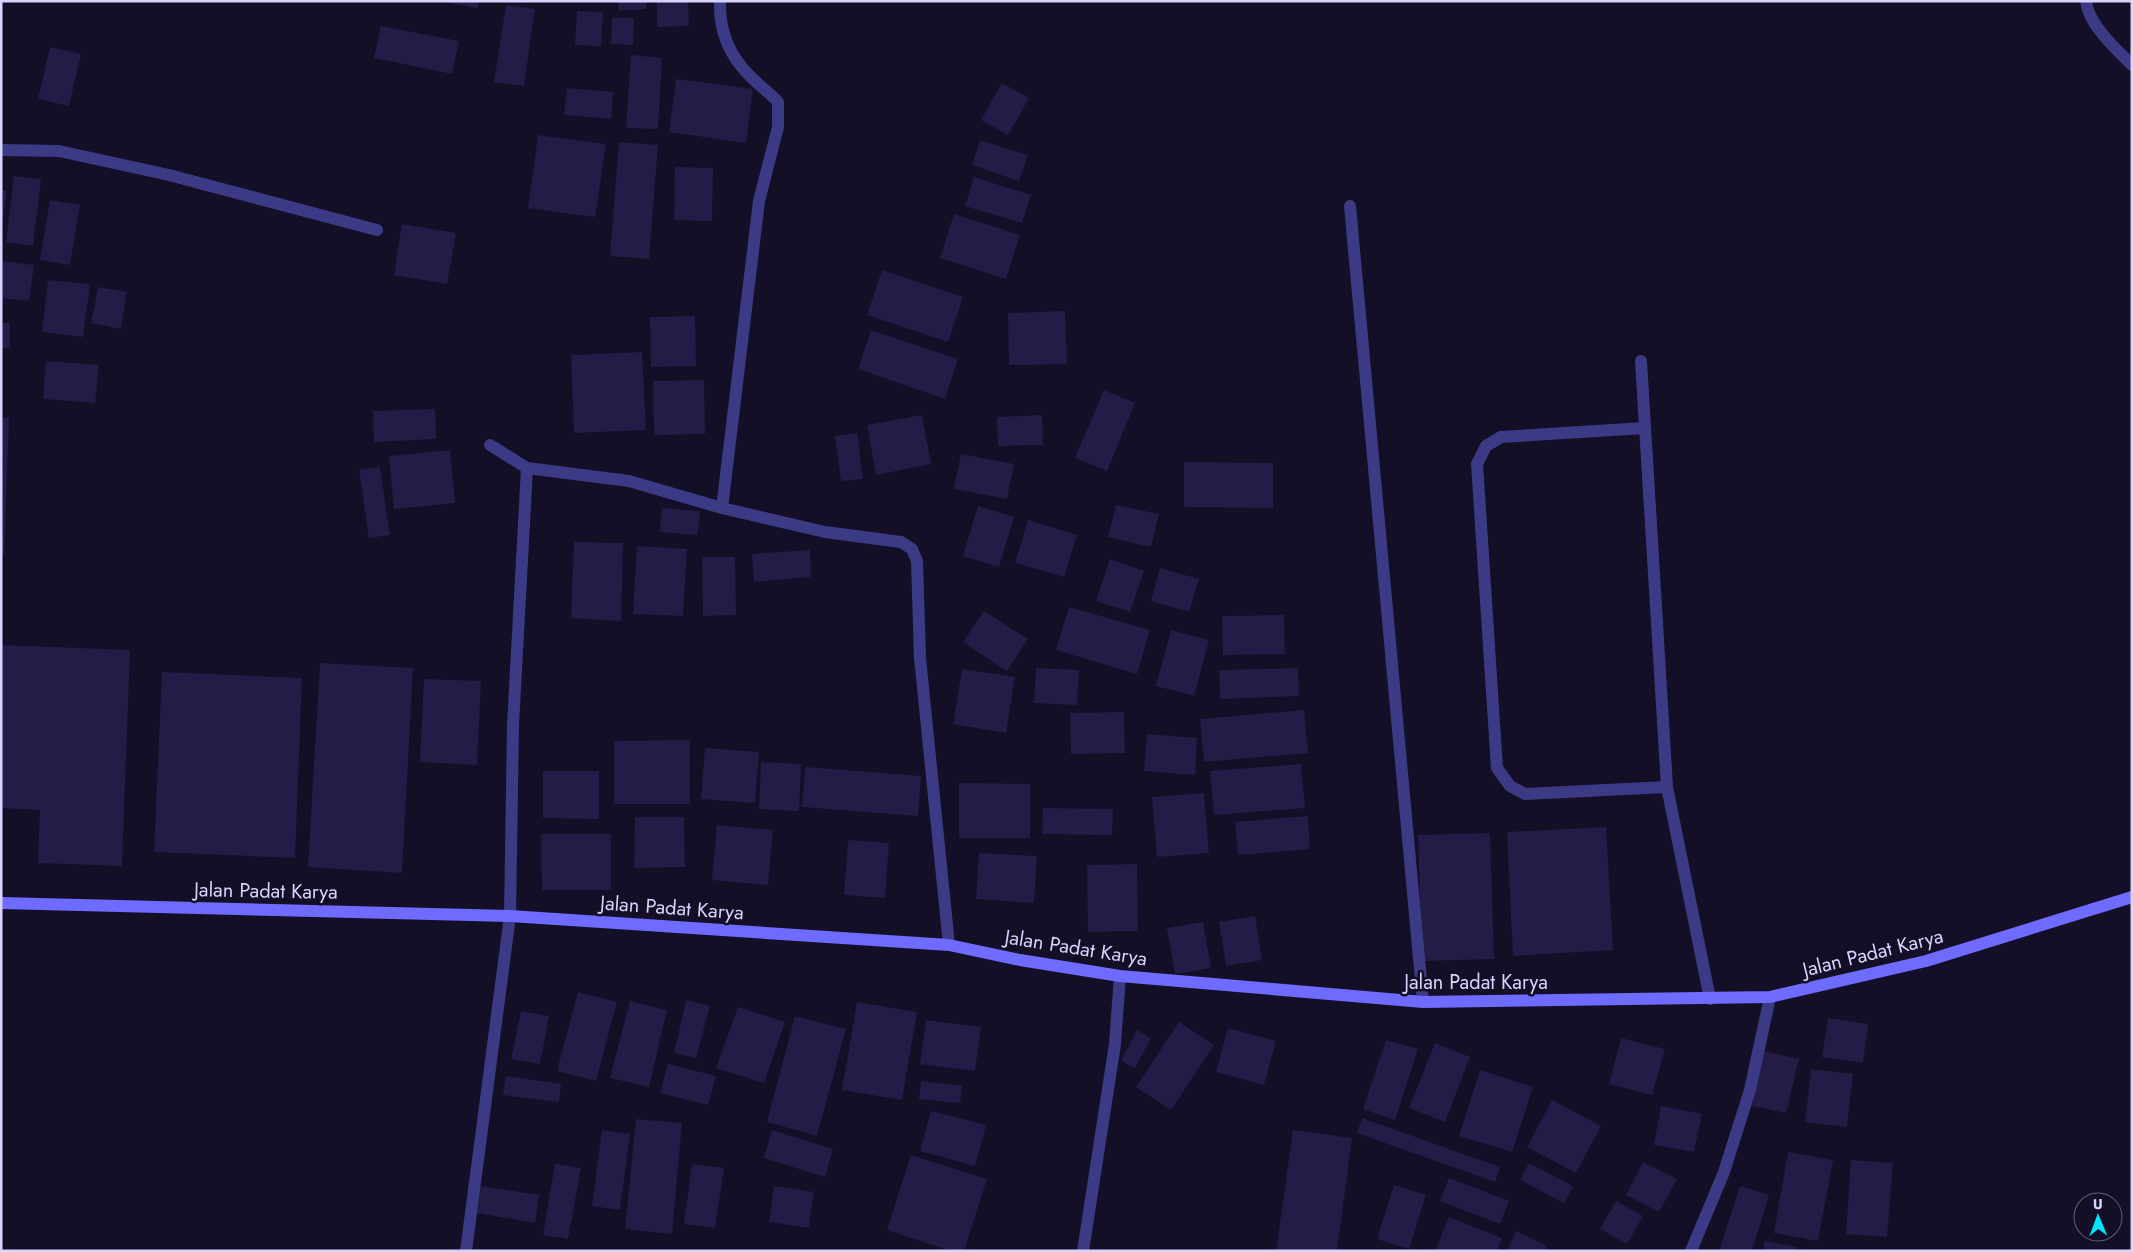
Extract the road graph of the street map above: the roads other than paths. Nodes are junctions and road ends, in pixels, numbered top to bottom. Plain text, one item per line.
1 (720, 1) edge
2 (2086, 1) edge
3 (2132, 65) edge
4 (1, 150) edge
5 (1350, 206) dead end
6 (378, 230) dead end
7 (1641, 361) dead end
8 (1645, 428) junction
9 (490, 445) dead end
10 (527, 468) junction
11 (722, 508) junction
12 (1667, 787) junction
13 (2132, 897) edge
14 (1, 903) edge
15 (510, 916) junction
16 (949, 945) junction
17 (1120, 976) junction
18 (1770, 997) junction
19 (1710, 999) junction
20 (1423, 1002) junction
21 (466, 1251) edge
22 (1083, 1251) edge
23 (1691, 1251) edge

1 - 11 street
2 - 3 street
4 - 6 street
5 - 20 street
7 - 8 street
8 - 12 street
8 - 12 street
9 - 10 street
10 - 11 street
10 - 15 street
11 - 16 street
12 - 19 street
13 - 18 street, Jalan Padat Karya
14 - 15 street, Jalan Padat Karya
15 - 16 street, Jalan Padat Karya
15 - 21 street
16 - 17 street, Jalan Padat Karya
17 - 20 street, Jalan Padat Karya
17 - 22 street
18 - 19 street, Jalan Padat Karya
18 - 23 street
19 - 20 street, Jalan Padat Karya

